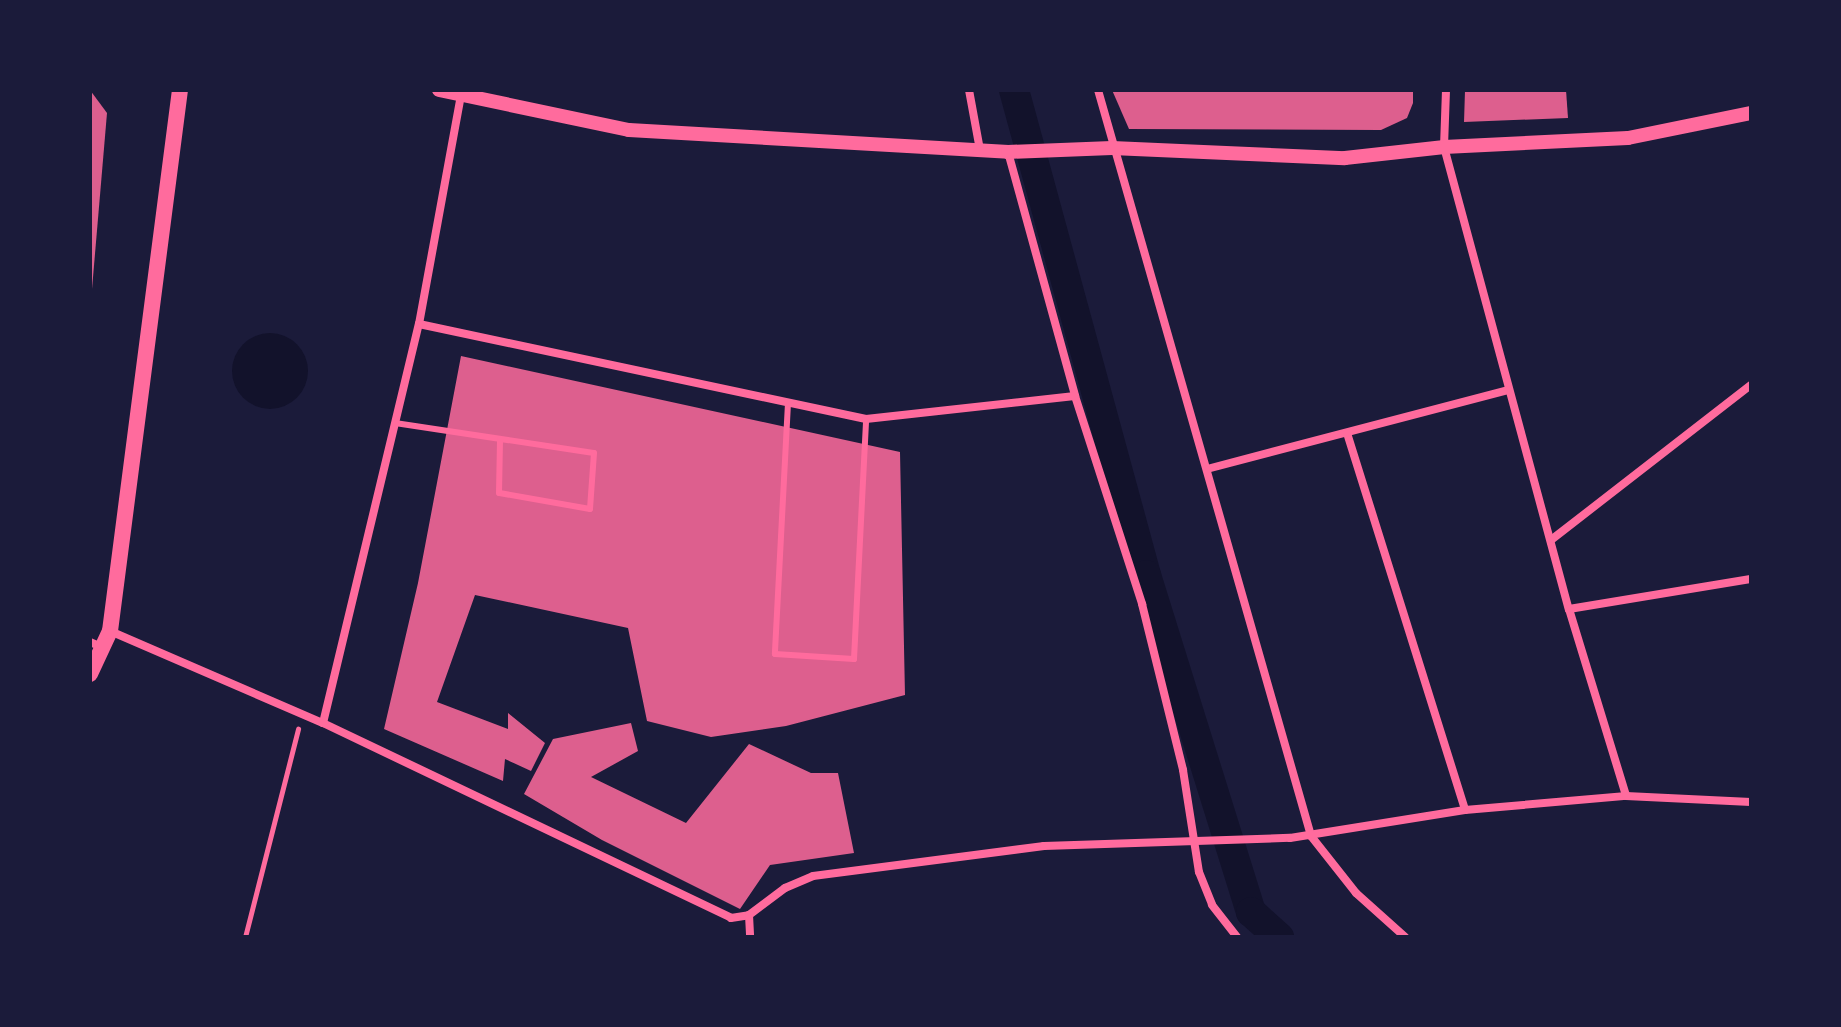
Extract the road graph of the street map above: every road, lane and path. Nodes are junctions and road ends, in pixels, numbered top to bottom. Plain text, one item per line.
1 (180, 90) edge
2 (439, 90) edge
3 (969, 90) edge
4 (1098, 90) edge
5 (1446, 90) edge
6 (461, 95) junction
7 (503, 97) edge
8 (1751, 113) edge
9 (1444, 147) junction
10 (1112, 148) junction
11 (980, 150) junction
12 (1008, 152) junction
13 (419, 324) junction
14 (1751, 385) edge
15 (1508, 390) junction
16 (1075, 396) junction
17 (788, 403) junction
18 (866, 419) junction
19 (395, 423) junction
20 (1347, 433) junction
21 (500, 439) junction
22 (1207, 469) junction
23 (1551, 540) junction
24 (1751, 579) edge
25 (1569, 609) junction
26 (100, 640) edge
27 (90, 674) edge
28 (302, 714) junction
29 (323, 723) junction
30 (1626, 796) junction
31 (1751, 802) edge
32 (1465, 810) junction
33 (1311, 836) junction
34 (1196, 842) junction
35 (749, 915) junction
36 (245, 937) edge
37 (750, 937) edge
38 (1237, 937) edge
39 (1405, 937) edge

1 - 26 main road
2 - 6 street
3 - 11 street
4 - 10 street
5 - 9 street
6 - 7 street
6 - 13 street
7 - 11 street
8 - 9 street
9 - 10 street
9 - 15 street
10 - 12 street
10 - 22 street
11 - 12 street
12 - 16 street
13 - 17 street
13 - 19 street
14 - 23 street
15 - 20 street
15 - 23 street
16 - 18 street
16 - 34 street
17 - 18 street
17 - 18 lane
19 - 21 lane
19 - 29 street
20 - 22 street
20 - 32 street
21 - 21 lane
22 - 33 street
23 - 25 street
24 - 25 street
25 - 30 street
26 - 27 main road
26 - 28 street
28 - 29 street
28 - 36 path
29 - 35 street
30 - 31 street
30 - 32 street
32 - 33 street
33 - 34 street
33 - 39 street
34 - 35 street
34 - 38 street
35 - 37 street

